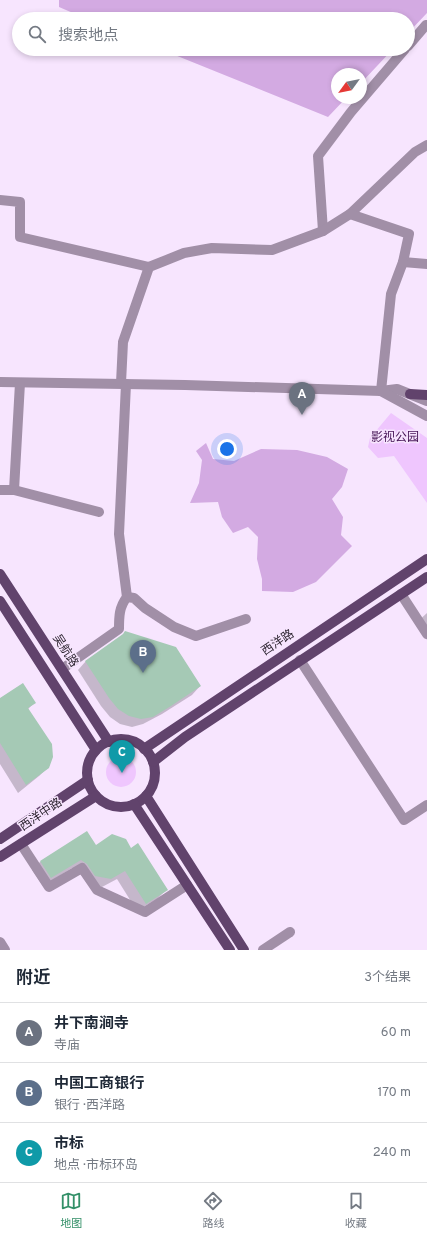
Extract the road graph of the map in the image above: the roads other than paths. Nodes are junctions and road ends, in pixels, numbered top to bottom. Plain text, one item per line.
1 (426, 24) dead end
2 (415, 37) edge
3 (399, 56) edge
4 (427, 145) edge
5 (0, 200) edge
6 (350, 214) junction
7 (323, 230) junction
8 (403, 262) junction
9 (427, 264) edge
10 (149, 267) junction
11 (0, 382) edge
12 (20, 383) junction
13 (123, 384) junction
14 (381, 392) junction
15 (410, 394) junction
16 (427, 395) edge
17 (427, 401) edge
18 (427, 416) edge
19 (0, 490) edge
20 (14, 490) junction
21 (99, 512) dead end
22 (427, 559) edge
23 (0, 574) edge
24 (427, 577) edge
25 (401, 594) junction
26 (127, 598) junction
27 (0, 601) edge
28 (246, 619) dead end
29 (427, 634) edge
30 (300, 660) junction
31 (62, 669) junction
32 (86, 707) junction
33 (74, 715) junction
34 (178, 726) junction
35 (185, 737) junction
36 (109, 742) junction
37 (144, 749) junction
38 (96, 750) junction
39 (153, 762) junction
40 (88, 780) junction
41 (96, 796) junction
42 (146, 796) junction
43 (134, 804) junction
44 (427, 805) edge
45 (36, 814) junction
46 (46, 828) junction
47 (0, 839) edge
48 (21, 844) junction
49 (180, 847) junction
50 (168, 855) junction
51 (0, 857) edge
52 (187, 885) junction
53 (290, 932) dead end
54 (0, 942) edge
55 (6, 950) edge
56 (230, 950) edge
57 (244, 950) edge
58 (263, 950) edge

1 - 2 street
3 - 7 street
4 - 6 street
5 - 10 street
6 - 7 street
6 - 8 street
7 - 10 street
8 - 9 street
8 - 14 street
10 - 13 street
11 - 12 street
12 - 13 street
12 - 20 street
13 - 14 street
13 - 26 street
14 - 15 street
14 - 18 street
15 - 16 main road
15 - 17 street
19 - 20 street
20 - 21 street
22 - 34 main road, 西洋路
23 - 31 main road, 吴航路
24 - 25 main road
25 - 29 street
25 - 30 main road
26 - 28 street
26 - 31 street
27 - 33 main road
30 - 35 main road
30 - 44 street
31 - 32 main road, 吴航路
32 - 33 main road
32 - 36 main road, 吴航路
33 - 38 main road
34 - 35 main road
34 - 37 main road, 西洋路
35 - 39 main road
36 - 37 main road
36 - 38 main road
37 - 39 main road
38 - 40 main road
39 - 42 main road
40 - 41 main road
40 - 45 main road, 西洋中路
41 - 43 main road
41 - 46 main road, 西洋中路
42 - 43 main road
42 - 49 main road
43 - 50 main road
45 - 46 main road
45 - 47 main road, 西洋中路
46 - 48 main road, 西洋中路
48 - 51 main road, 西洋中路
48 - 52 street
49 - 50 main road
49 - 57 main road
50 - 52 main road
52 - 56 main road
53 - 58 street
54 - 55 street

